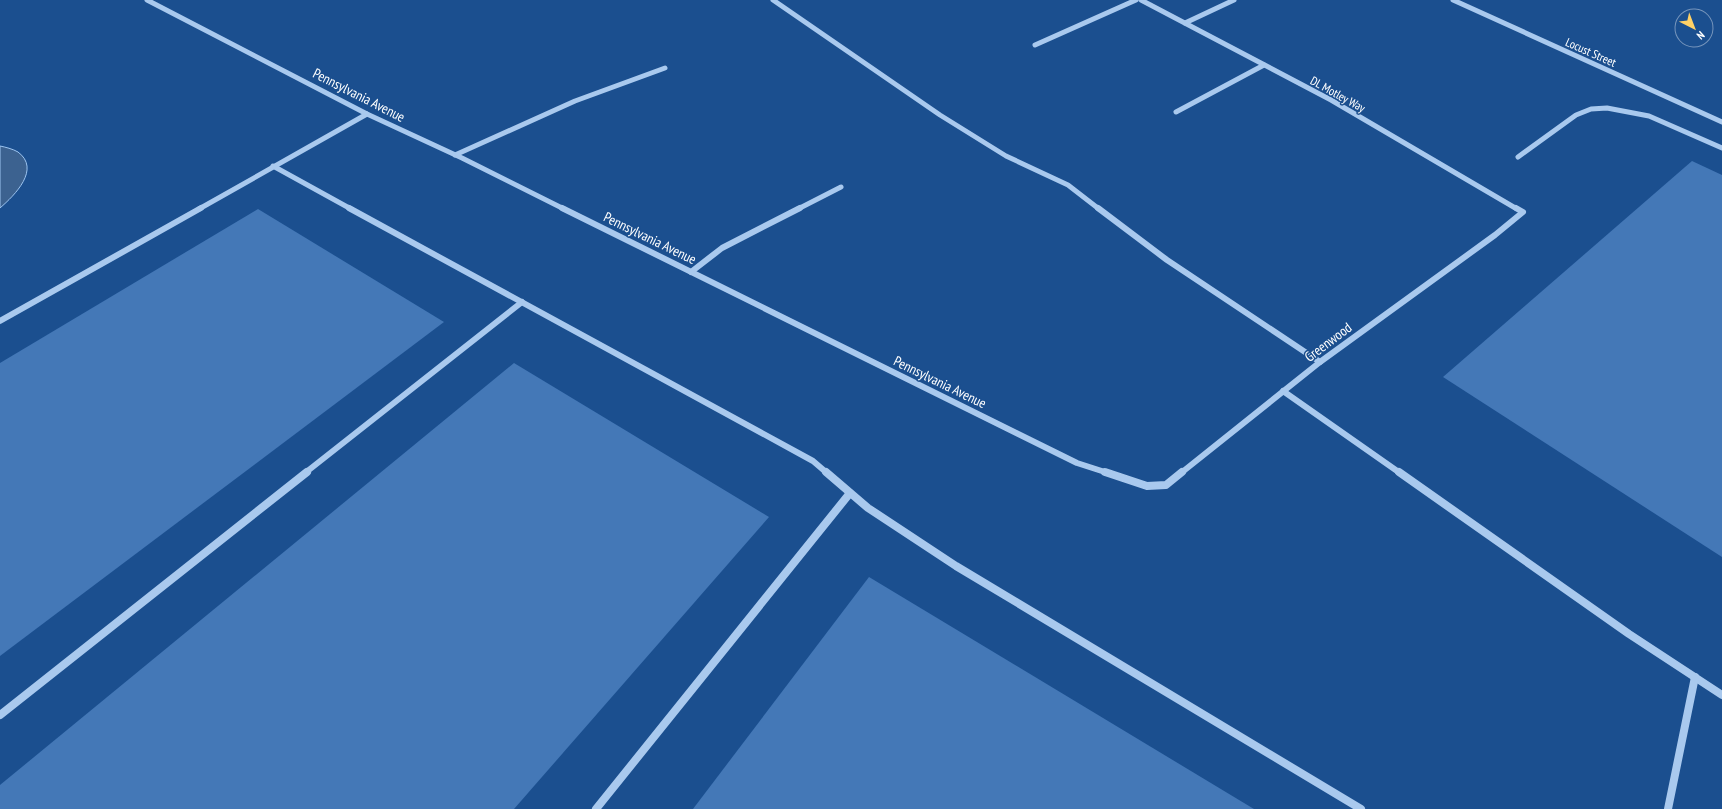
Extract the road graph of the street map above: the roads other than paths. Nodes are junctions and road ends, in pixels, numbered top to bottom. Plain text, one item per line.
1 (147, 0) edge
2 (773, 0) edge
3 (1136, 0) edge
4 (1141, 0) edge
5 (1234, 0) edge
6 (1452, 0) edge
7 (1185, 23) junction
8 (1035, 45) dead end
9 (1264, 65) junction
10 (665, 68) dead end
11 (1176, 112) dead end
12 (367, 114) junction
13 (1722, 122) edge
14 (1722, 148) edge
15 (455, 155) junction
16 (1518, 157) dead end
17 (273, 166) junction
18 (841, 187) dead end
19 (1523, 212) joint
20 (691, 272) junction
21 (522, 302) junction
22 (0, 321) edge
23 (1320, 362) junction
24 (1284, 391) junction
25 (1147, 486) joint
26 (850, 492) junction
27 (1695, 677) junction
28 (1722, 695) edge
29 (0, 715) edge
30 (596, 809) edge
31 (1361, 809) edge
32 (1668, 809) edge

1 - 12 street, Pennsylvania Avenue
2 - 23 street
3 - 8 street
4 - 7 street, DL Motley Way
5 - 7 street
6 - 13 street, Locust Street
7 - 9 street, DL Motley Way
9 - 11 street
9 - 19 street, DL Motley Way
10 - 15 street
12 - 15 street, Pennsylvania Avenue
12 - 17 street
14 - 16 street
15 - 20 street, Pennsylvania Avenue
17 - 21 street
17 - 22 street
18 - 20 street
19 - 23 street, Greenwood
20 - 25 street, Pennsylvania Avenue
21 - 26 street
21 - 29 street
23 - 24 street, Greenwood
24 - 25 street, Greenwood
24 - 27 street
26 - 30 street
26 - 31 street
27 - 28 street
27 - 32 street

